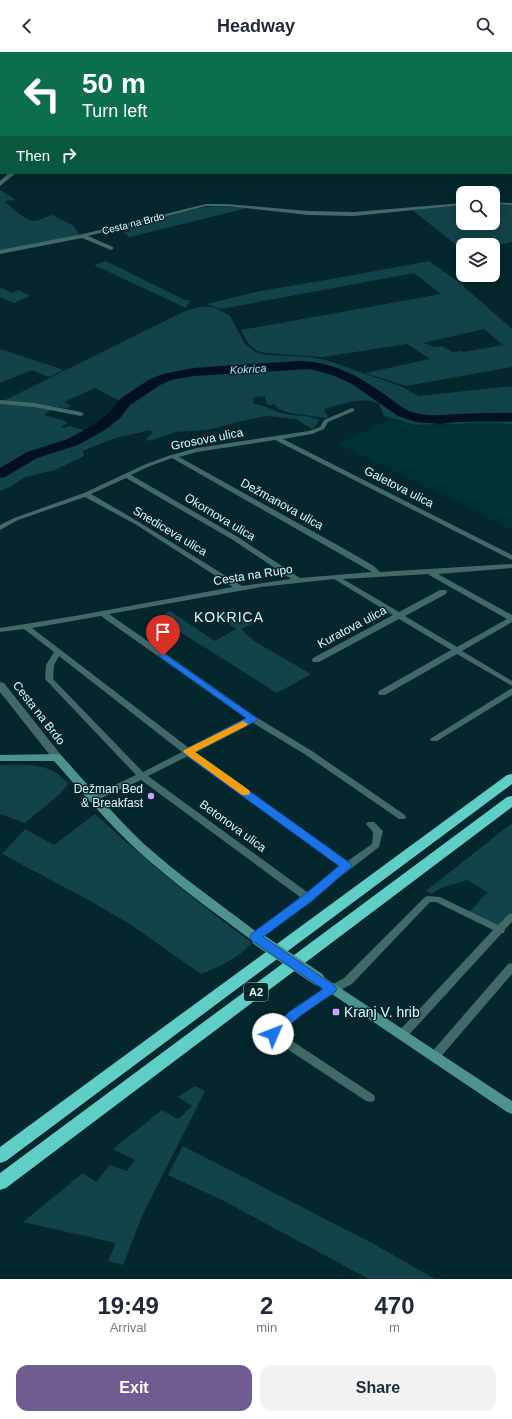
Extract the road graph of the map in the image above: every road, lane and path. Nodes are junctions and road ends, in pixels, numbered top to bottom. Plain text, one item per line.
1 (12, 174) edge
2 (0, 184) edge
3 (500, 203) edge
4 (512, 204) edge
5 (456, 205) edge
6 (83, 236) junction
7 (111, 248) dead end
8 (0, 252) edge
9 (1, 400) edge
10 (352, 410) dead end
11 (81, 414) dead end
12 (276, 438) junction
13 (173, 456) junction
14 (127, 476) junction
15 (86, 494) junction
16 (0, 528) edge
17 (512, 558) edge
18 (512, 566) edge
19 (431, 572) junction
20 (378, 574) junction
21 (337, 578) junction
22 (298, 580) junction
23 (242, 589) junction
24 (443, 592) dead end
25 (104, 614) junction
26 (399, 616) junction
27 (512, 618) edge
28 (26, 627) junction
29 (0, 630) edge
30 (456, 651) junction
31 (58, 652) junction
32 (316, 660) dead end
33 (512, 684) edge
34 (0, 685) edge
35 (512, 691) edge
36 (382, 693) dead end
37 (253, 719) junction
38 (434, 739) dead end
39 (188, 752) junction
40 (57, 757) junction
41 (0, 758) edge
42 (142, 776) junction
43 (512, 778) edge
44 (94, 798) junction
45 (512, 800) edge
46 (402, 817) dead end
47 (370, 824) dead end
48 (346, 866) junction
49 (308, 898) junction
50 (512, 916) edge
51 (501, 930) junction
52 (257, 938) junction
53 (512, 967) edge
54 (331, 989) junction
55 (402, 1035) junction
56 (434, 1057) junction
57 (370, 1098) dead end
58 (512, 1108) edge
59 (0, 1156) edge
60 (0, 1183) edge

1 - 2 street
3 - 4 street
5 - 6 street, Cesta na Brdo
6 - 7 street, Cesta na Brdo
6 - 8 street, Cesta na Brdo
9 - 11 street
10 - 12 street, Grosova ulica
12 - 13 street, Grosova ulica
12 - 17 street, Galetova ulica
13 - 14 street, Grosova ulica
13 - 20 street, Dežmanova ulica
14 - 15 street, Grosova ulica
14 - 22 street, Okornova ulica
15 - 16 street, Grosova ulica
15 - 23 street, Snediceva ulica
18 - 19 street, Cesta na Rupo
19 - 20 street, Cesta na Rupo
19 - 27 street
20 - 21 street, Cesta na Rupo
21 - 22 street, Cesta na Rupo
21 - 26 street, Kuratova ulica
22 - 23 street, Cesta na Rupo
23 - 25 street, Cesta na Rupo
24 - 26 street, Kuratova ulica
25 - 28 street, Cesta na Rupo
25 - 37 street
26 - 30 street, Kuratova ulica
26 - 32 street, Kuratova ulica
27 - 30 street
28 - 29 street, Cesta na Rupo
28 - 31 street
30 - 33 street, Kuratova ulica
30 - 36 street
31 - 39 street
31 - 42 street, Betonova ulica
34 - 40 street, Cesta na Brdo
35 - 38 street
37 - 39 street
37 - 46 street
39 - 42 street
39 - 48 street
40 - 41 main road
40 - 44 main road
42 - 44 street
42 - 49 street, Betonova ulica
43 - 59 highway, A2
44 - 52 main road
45 - 60 highway, A2
47 - 48 street
48 - 49 street
49 - 52 street
50 - 51 street
51 - 54 street
51 - 55 street
52 - 54 main road, bridge
53 - 56 street
54 - 55 main road
54 - 57 street
55 - 56 main road
56 - 58 main road

